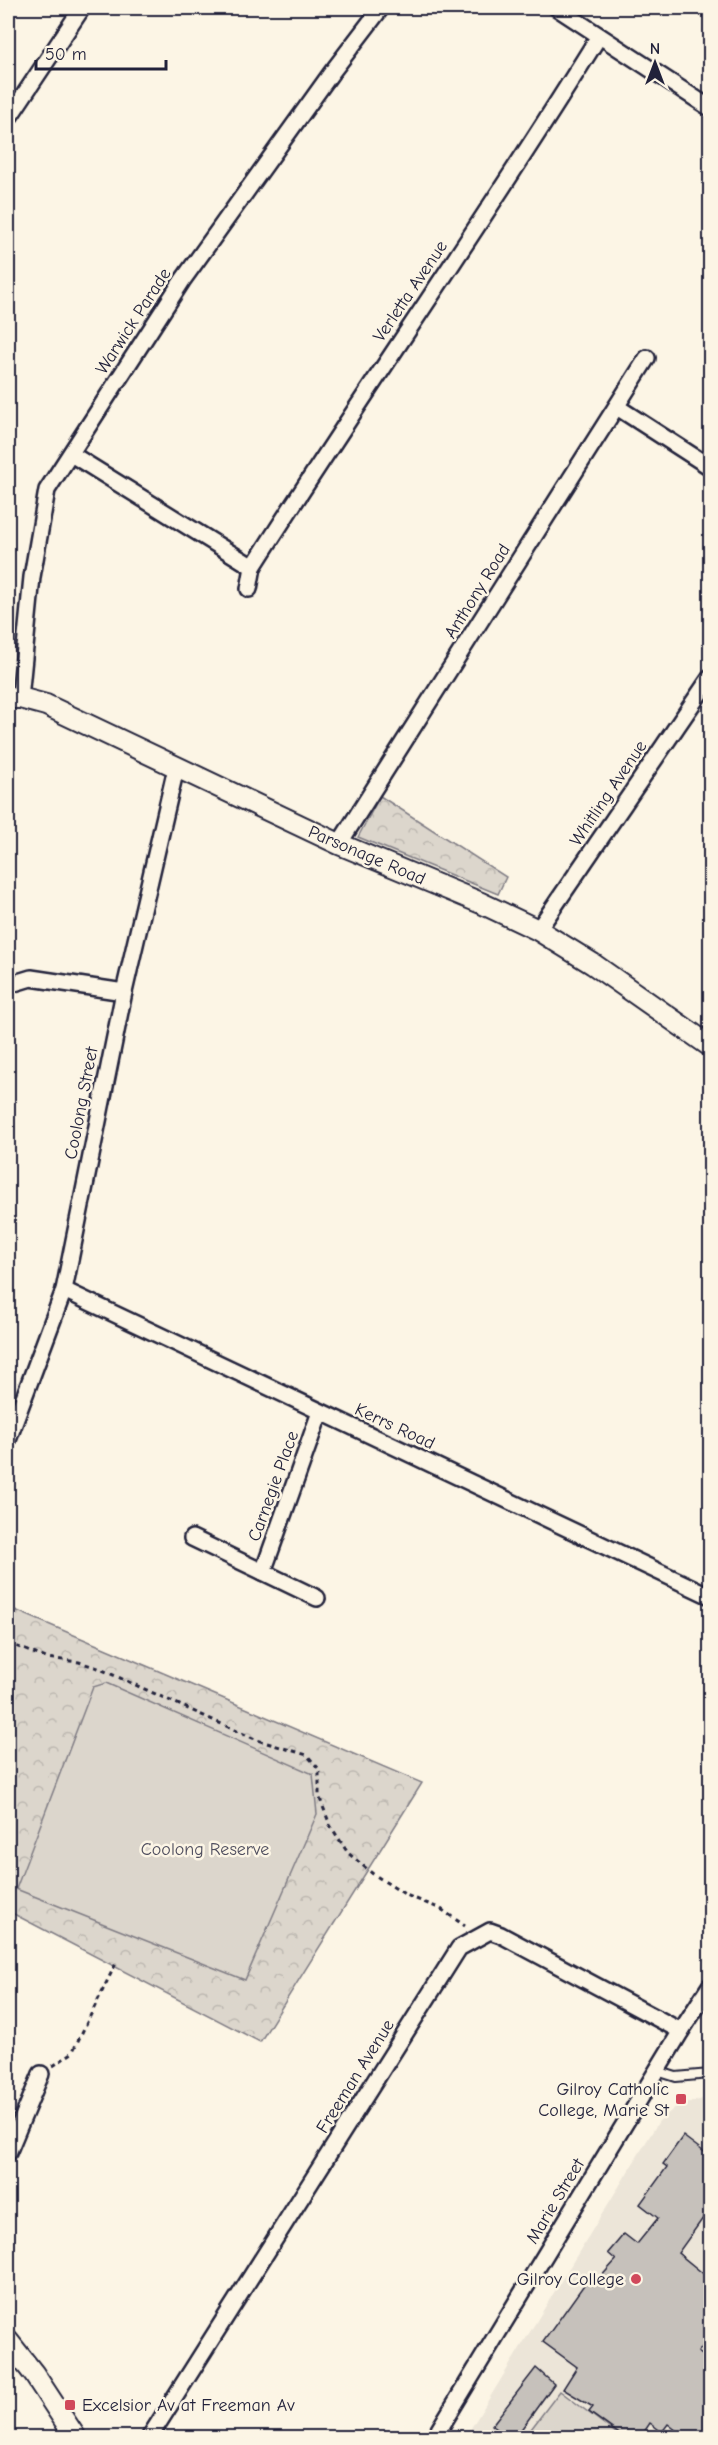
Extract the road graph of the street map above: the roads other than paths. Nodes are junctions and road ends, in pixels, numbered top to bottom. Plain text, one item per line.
1 (82, 8) edge
2 (381, 8) edge
3 (557, 8) edge
4 (599, 36) junction
5 (711, 108) edge
6 (8, 119) edge
7 (647, 358) dead end
8 (617, 407) junction
9 (71, 454) junction
10 (711, 467) edge
11 (253, 567) junction
12 (249, 589) dead end
13 (711, 678) edge
14 (14, 698) edge
15 (176, 768) junction
16 (339, 844) junction
17 (538, 930) junction
18 (8, 985) edge
19 (124, 992) junction
20 (711, 1046) edge
21 (64, 1290) junction
22 (320, 1412) junction
23 (8, 1440) edge
24 (192, 1538) dead end
25 (263, 1572) junction
26 (711, 1596) edge
27 (317, 1598) dead end
28 (711, 1986) edge
29 (681, 2031) junction
30 (657, 2071) junction
31 (711, 2073) edge
32 (41, 2074) road end
33 (8, 2153) edge
34 (8, 2341) edge
35 (76, 2438) edge
36 (149, 2438) edge
37 (434, 2438) edge

1 - 6 street
2 - 9 street, Warwick Parade
3 - 4 street
4 - 5 street
4 - 11 street, Verletta Avenue
7 - 8 street, Anthony Road
8 - 10 street
8 - 16 street, Anthony Road
9 - 11 street
9 - 14 street, Warwick Parade
11 - 12 street, Verletta Avenue
13 - 17 street, Whitling Avenue
14 - 15 street, Parsonage Road
15 - 16 street, Parsonage Road
15 - 19 street, Coolong Street
16 - 17 street, Parsonage Road
17 - 20 street, Parsonage Road
18 - 19 street
19 - 21 street, Coolong Street
21 - 22 street, Kerrs Road
21 - 23 street, Coolong Street
22 - 25 street, Carnegie Place
22 - 26 street, Kerrs Road
24 - 25 street, Carnegie Place
25 - 27 street, Carnegie Place
28 - 29 street, Marie Street
29 - 30 street, Marie Street
29 - 36 street, Freeman Avenue
30 - 31 lane
30 - 37 street, Marie Street
32 - 33 street
34 - 35 street

